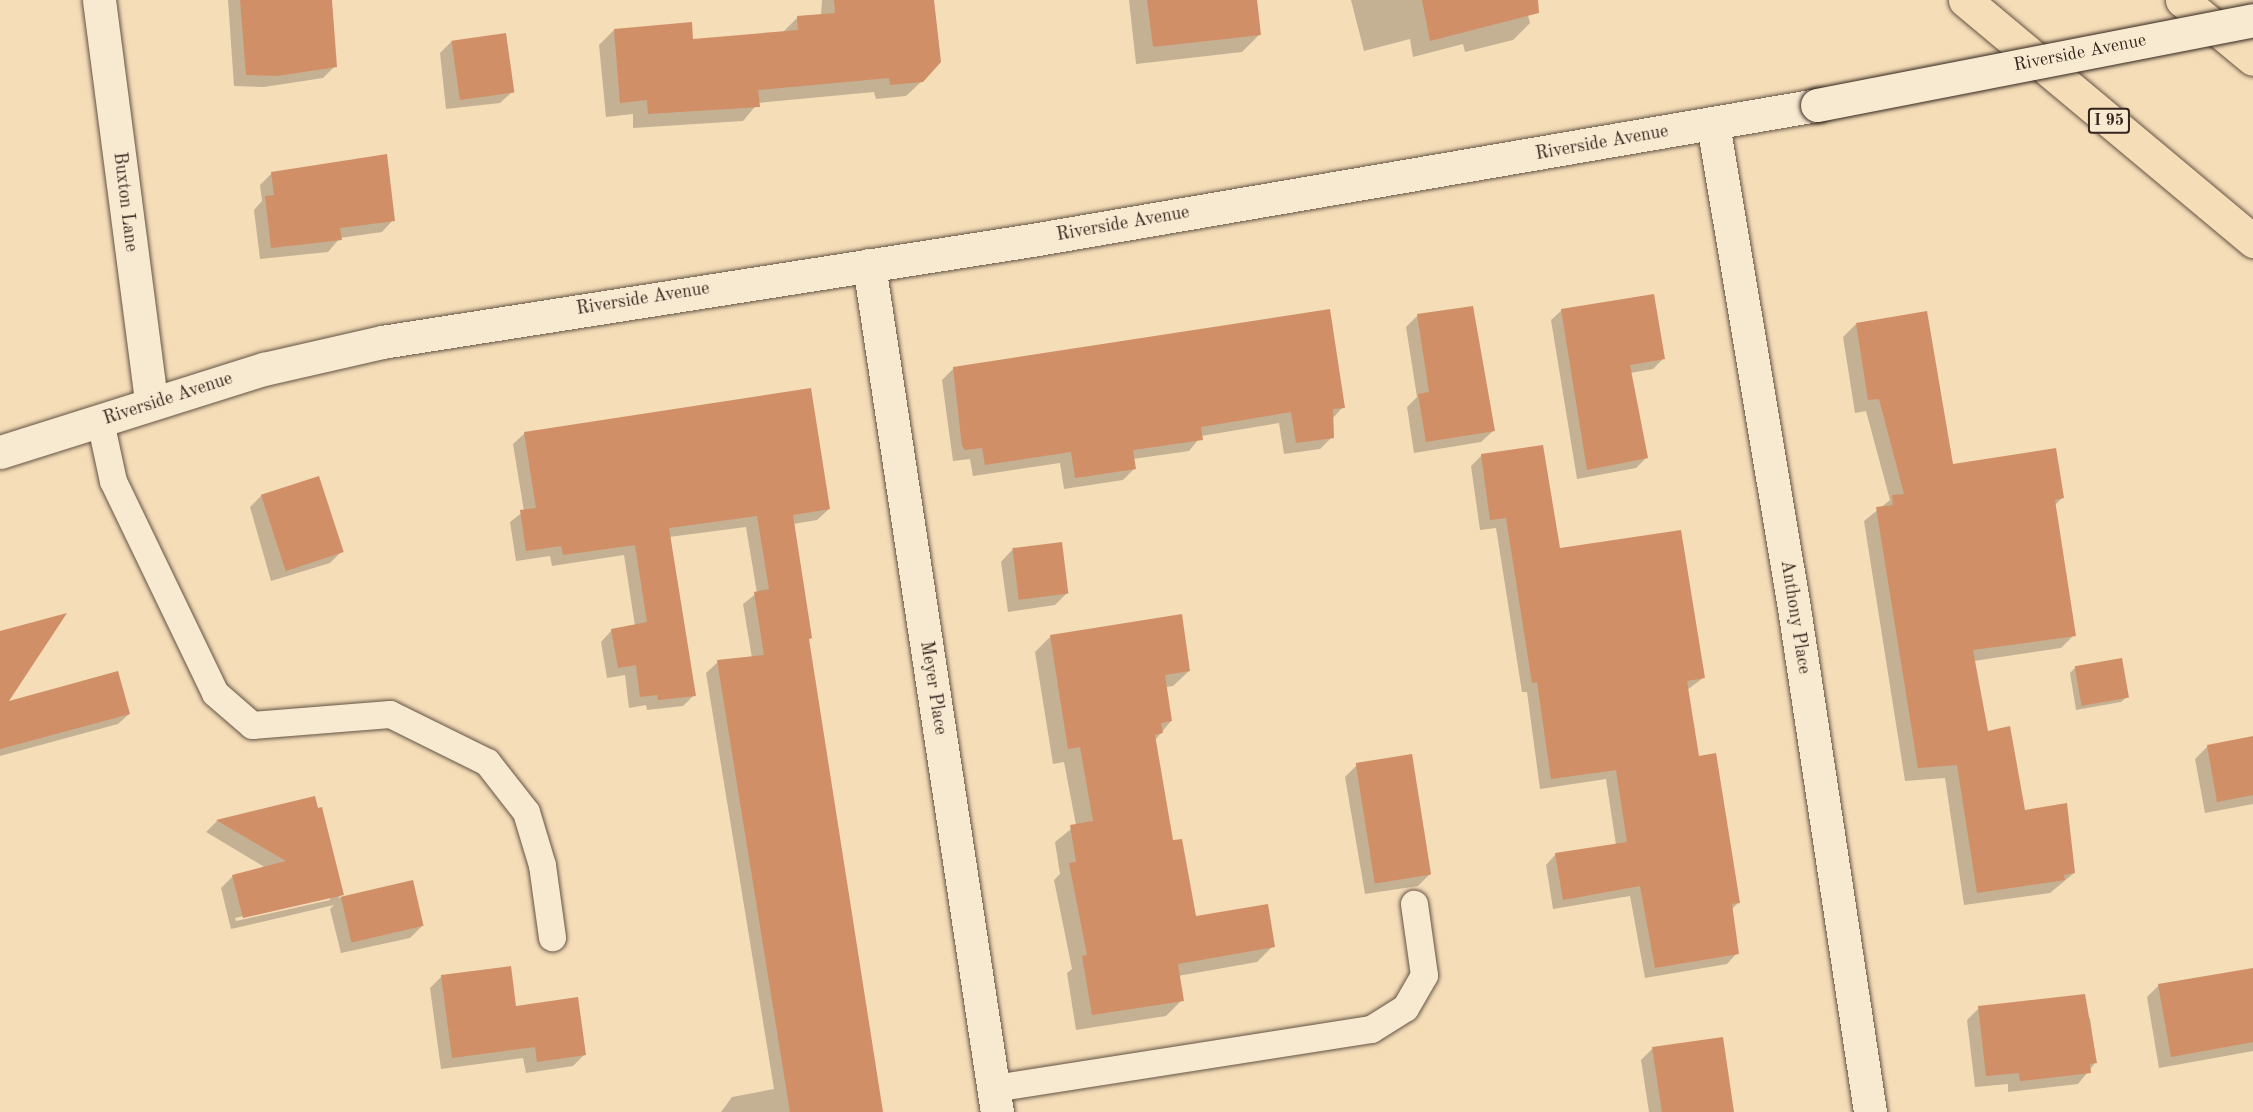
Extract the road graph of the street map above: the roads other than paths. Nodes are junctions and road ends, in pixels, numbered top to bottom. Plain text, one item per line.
1 (99, 0) edge
2 (1965, 0) edge
3 (2182, 0) edge
4 (2253, 20) edge
5 (2253, 59) edge
6 (1713, 124) junction
7 (2253, 241) edge
8 (869, 265) junction
9 (151, 403) junction
10 (100, 421) junction
11 (0, 452) edge
12 (1414, 904) dead end
13 (552, 937) dead end
14 (996, 1100) edge
15 (1870, 1112) edge

1 - 9 street, Buxton Lane
2 - 7 highway, I 95
3 - 5 highway
4 - 6 street, Riverside Avenue, bridge
6 - 8 street, Riverside Avenue
6 - 15 street, Anthony Place
8 - 9 street, Riverside Avenue
8 - 14 street, Meyer Place
9 - 10 street, Riverside Avenue
10 - 11 street, Riverside Avenue
10 - 13 lane
12 - 14 lane

